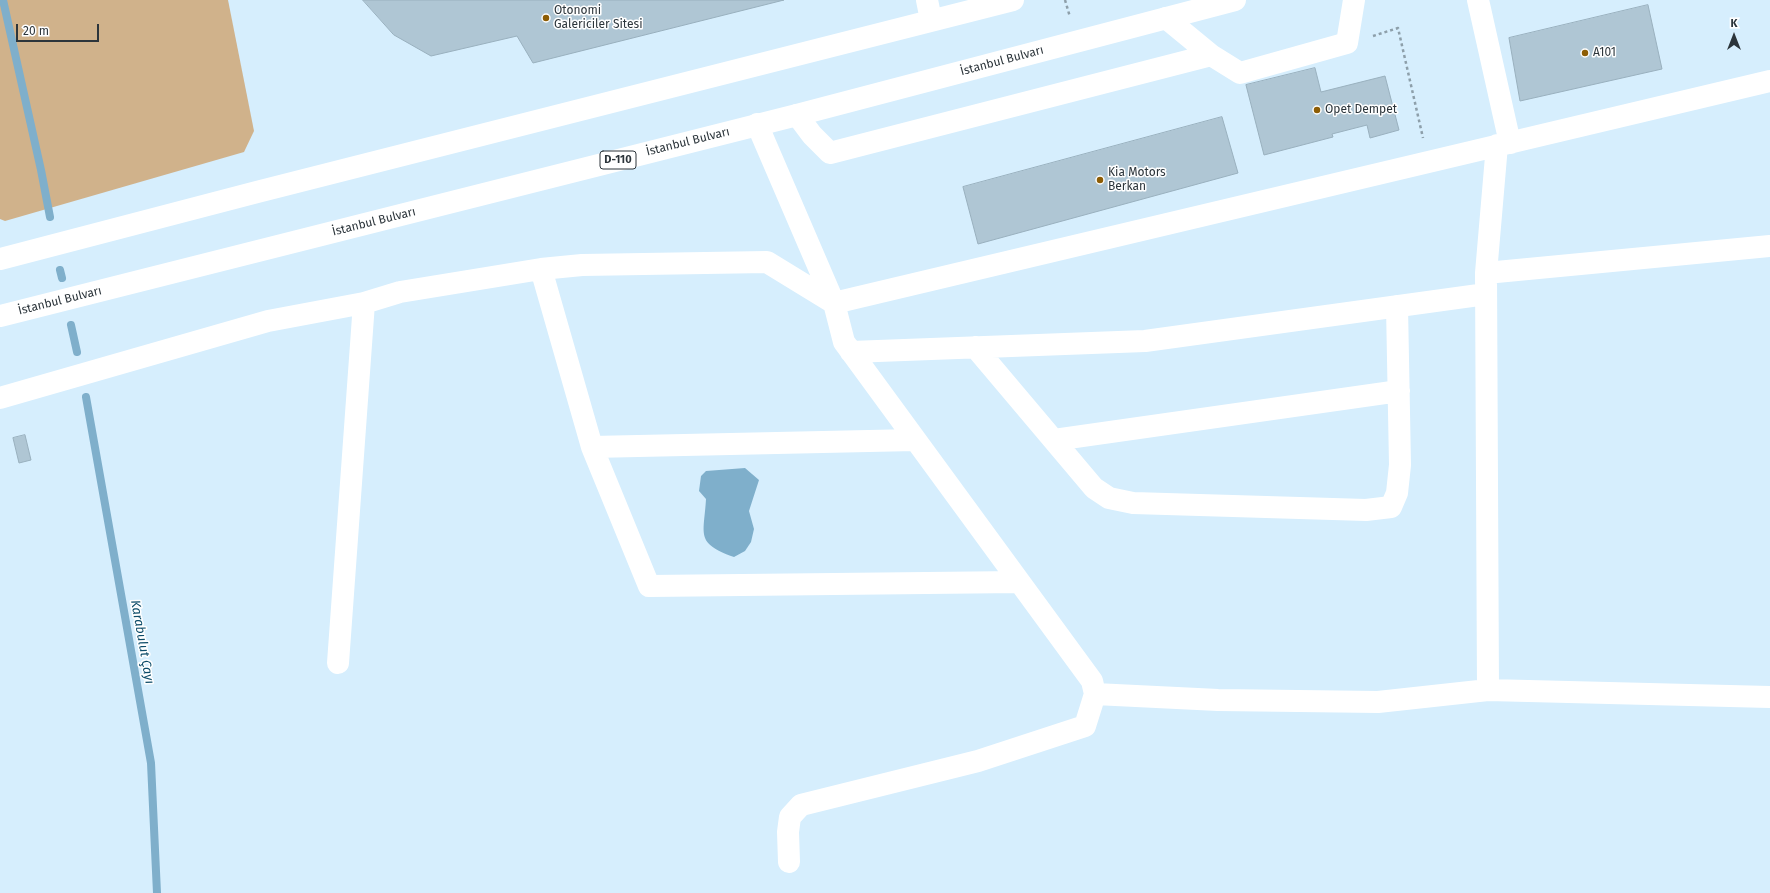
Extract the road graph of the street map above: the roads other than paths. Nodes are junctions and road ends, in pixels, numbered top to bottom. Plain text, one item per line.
1 (1013, 0) edge
2 (1235, 0) edge
3 (1354, 0) edge
4 (1478, 0) edge
5 (929, 10) edge
6 (1166, 18) junction
7 (1211, 55) junction
8 (1770, 81) edge
9 (797, 115) junction
10 (757, 124) junction
11 (1504, 144) junction
12 (1770, 246) edge
13 (0, 259) edge
14 (541, 269) junction
15 (1486, 283) junction
16 (834, 303) junction
17 (364, 304) junction
18 (1397, 306) junction
19 (0, 316) edge
20 (976, 348) junction
21 (851, 352) junction
22 (1399, 391) junction
23 (0, 398) edge
24 (915, 440) junction
25 (1054, 440) junction
26 (592, 447) junction
27 (1019, 582) junction
28 (338, 663) dead end
29 (1488, 690) junction
30 (1095, 694) junction
31 (1770, 697) edge
32 (789, 862) dead end

1 - 5 main road
2 - 6 main road, İstanbul Bulvarı / D-110
3 - 7 main road
4 - 11 main road
5 - 13 main road
6 - 7 main road
6 - 9 main road, İstanbul Bulvarı / D-110
7 - 9 main road
8 - 11 main road
9 - 10 main road, İstanbul Bulvarı / D-110
10 - 16 main road
10 - 19 main road, İstanbul Bulvarı / D-110
11 - 15 main road
11 - 16 main road
12 - 15 main road
14 - 16 main road
14 - 17 main road
14 - 26 main road
15 - 18 main road
15 - 29 main road
16 - 21 main road
17 - 23 main road
17 - 28 main road
18 - 20 main road
18 - 22 main road
20 - 21 main road
20 - 25 main road
21 - 24 main road
22 - 25 main road
22 - 25 main road
24 - 26 main road
24 - 27 main road
26 - 27 main road
27 - 30 main road
29 - 30 main road
29 - 31 main road
30 - 32 main road

